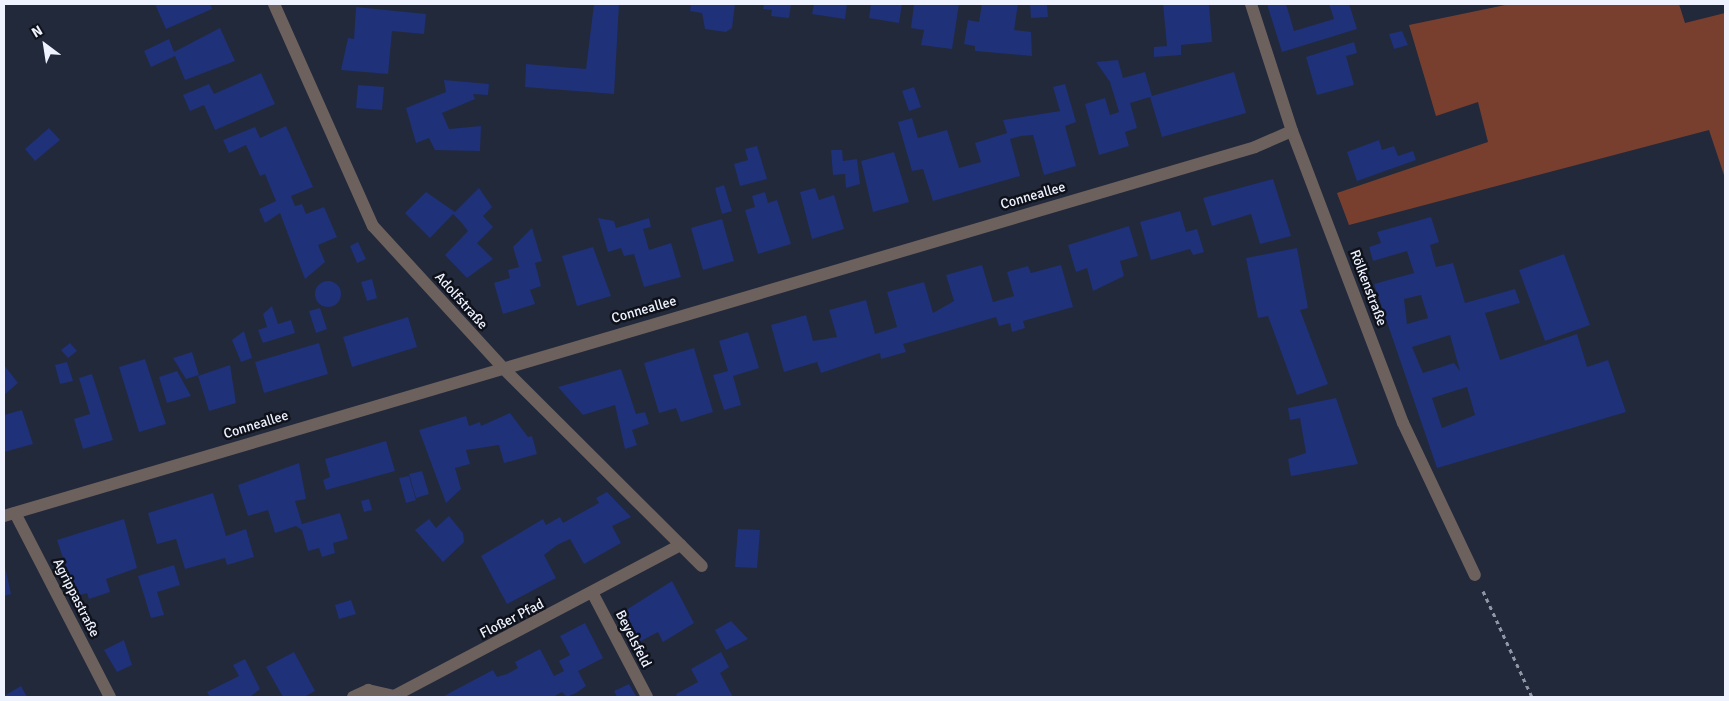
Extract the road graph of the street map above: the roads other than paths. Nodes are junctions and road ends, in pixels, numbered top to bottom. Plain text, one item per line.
1 (274, 4) edge
2 (1251, 4) edge
3 (1292, 131) junction
4 (502, 367) junction
5 (10, 514) edge
6 (681, 545) junction
7 (702, 566) dead end
8 (1475, 575) road end
9 (593, 594) junction
10 (110, 697) edge
11 (353, 697) edge
12 (395, 697) edge
13 (647, 697) edge

1 - 4 street, Adolfstraße
2 - 3 street, Rölkenstraße
3 - 4 street, Conneallee
3 - 8 street, Rölkenstraße
4 - 5 street, Conneallee
4 - 6 street, Adolfstraße
5 - 10 street, Agrippastraße
6 - 7 street, Adolfstraße
6 - 9 street, Floßer Pfad
9 - 12 street, Floßer Pfad
9 - 13 street, Beyelsfeld
11 - 12 street, Floßer Pfad

